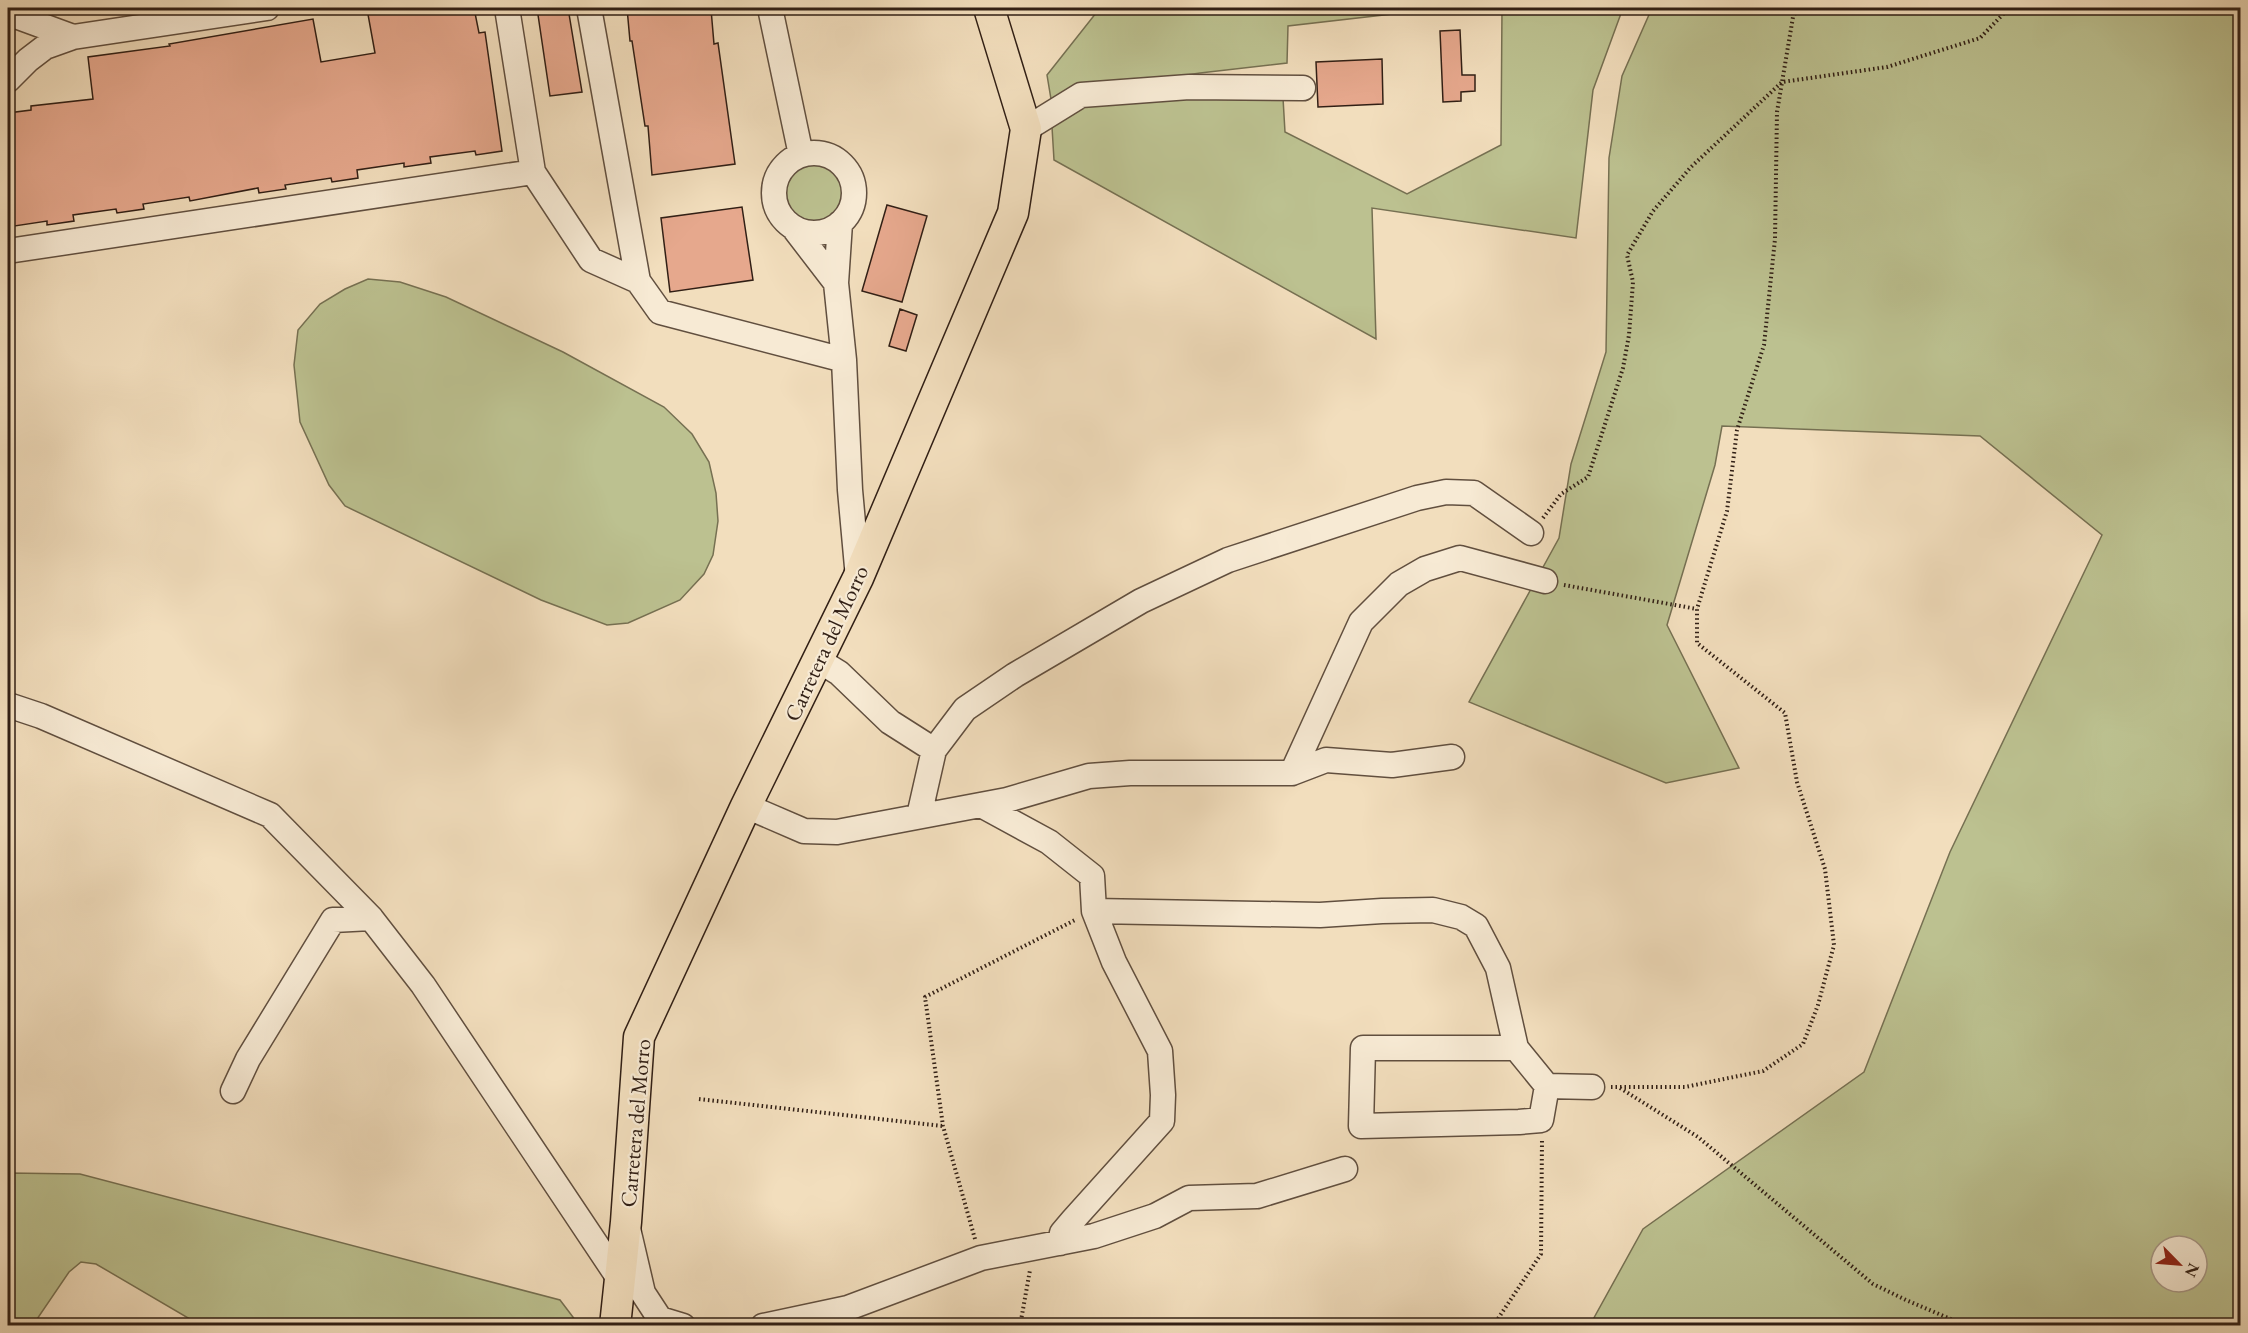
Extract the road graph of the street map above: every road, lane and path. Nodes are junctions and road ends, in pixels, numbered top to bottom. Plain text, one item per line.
1 (11, 8) edge
2 (267, 8) edge
3 (507, 8) edge
4 (589, 8) edge
5 (770, 8) edge
6 (989, 8) edge
7 (1798, 8) edge
8 (2009, 8) edge
9 (73, 37) junction
10 (8, 80) edge
11 (1782, 82) junction
12 (1303, 88) dead end
13 (1026, 129) junction
14 (801, 155) junction
15 (533, 172) junction
16 (840, 223) junction
17 (793, 227) junction
18 (8, 251) edge
19 (638, 281) junction
20 (836, 283) junction
21 (844, 360) junction
22 (1531, 533) joint
23 (858, 578) junction
24 (1545, 581) joint
25 (1697, 609) junction
26 (818, 660) junction
27 (8, 705) edge
28 (41, 716) junction
29 (8, 725) edge
30 (934, 750) junction
31 (1452, 757) dead end
32 (1292, 772) junction
33 (981, 805) junction
34 (747, 807) junction
35 (919, 816) junction
36 (1094, 911) junction
37 (370, 918) junction
38 (1516, 1048) junction
39 (1547, 1086) junction
40 (1592, 1087) joint
41 (1620, 1087) junction
42 (233, 1091) dead end
43 (699, 1098) dead end
44 (1541, 1120) junction
45 (943, 1126) junction
46 (1345, 1169) dead end
47 (626, 1222) junction
48 (1060, 1242) junction
49 (1034, 1247) junction
50 (981, 1258) junction
51 (620, 1280) junction
52 (615, 1326) edge
53 (621, 1326) edge
54 (684, 1326) edge
55 (763, 1326) edge
56 (1020, 1326) edge
57 (1493, 1326) edge
58 (1967, 1326) edge

1 - 9 street
2 - 9 street
3 - 15 street
4 - 19 street
5 - 14 street
6 - 13 main road, Carretera del Morro
7 - 11 path
8 - 11 path
9 - 10 street
11 - 22 path
11 - 25 path
12 - 13 street
13 - 23 main road, Carretera del Morro
14 - 16 street
14 - 17 street
15 - 18 street
15 - 19 street
16 - 17 street
16 - 20 street
17 - 20 street
19 - 21 street
20 - 21 street
21 - 23 street
22 - 30 street
23 - 26 main road, Carretera del Morro
24 - 25 path
24 - 32 street
25 - 41 path
26 - 30 street
26 - 34 main road, Carretera del Morro
27 - 28 street
28 - 29 street
28 - 37 street
30 - 35 street
31 - 32 street
32 - 33 street
33 - 35 street
33 - 36 street
34 - 35 street
34 - 47 main road, Carretera del Morro
36 - 38 street
36 - 45 path
36 - 48 street
37 - 42 street
37 - 51 street
38 - 39 street
38 - 44 street
39 - 40 street
39 - 44 street
40 - 41 path
41 - 58 path
43 - 45 path
44 - 57 path
45 - 50 path
46 - 48 street
47 - 51 main road, Carretera del Morro
47 - 54 street
48 - 49 street
49 - 50 street
49 - 56 path
50 - 55 street
51 - 52 main road, Carretera del Morro
51 - 53 main road, Carretera del Morro

